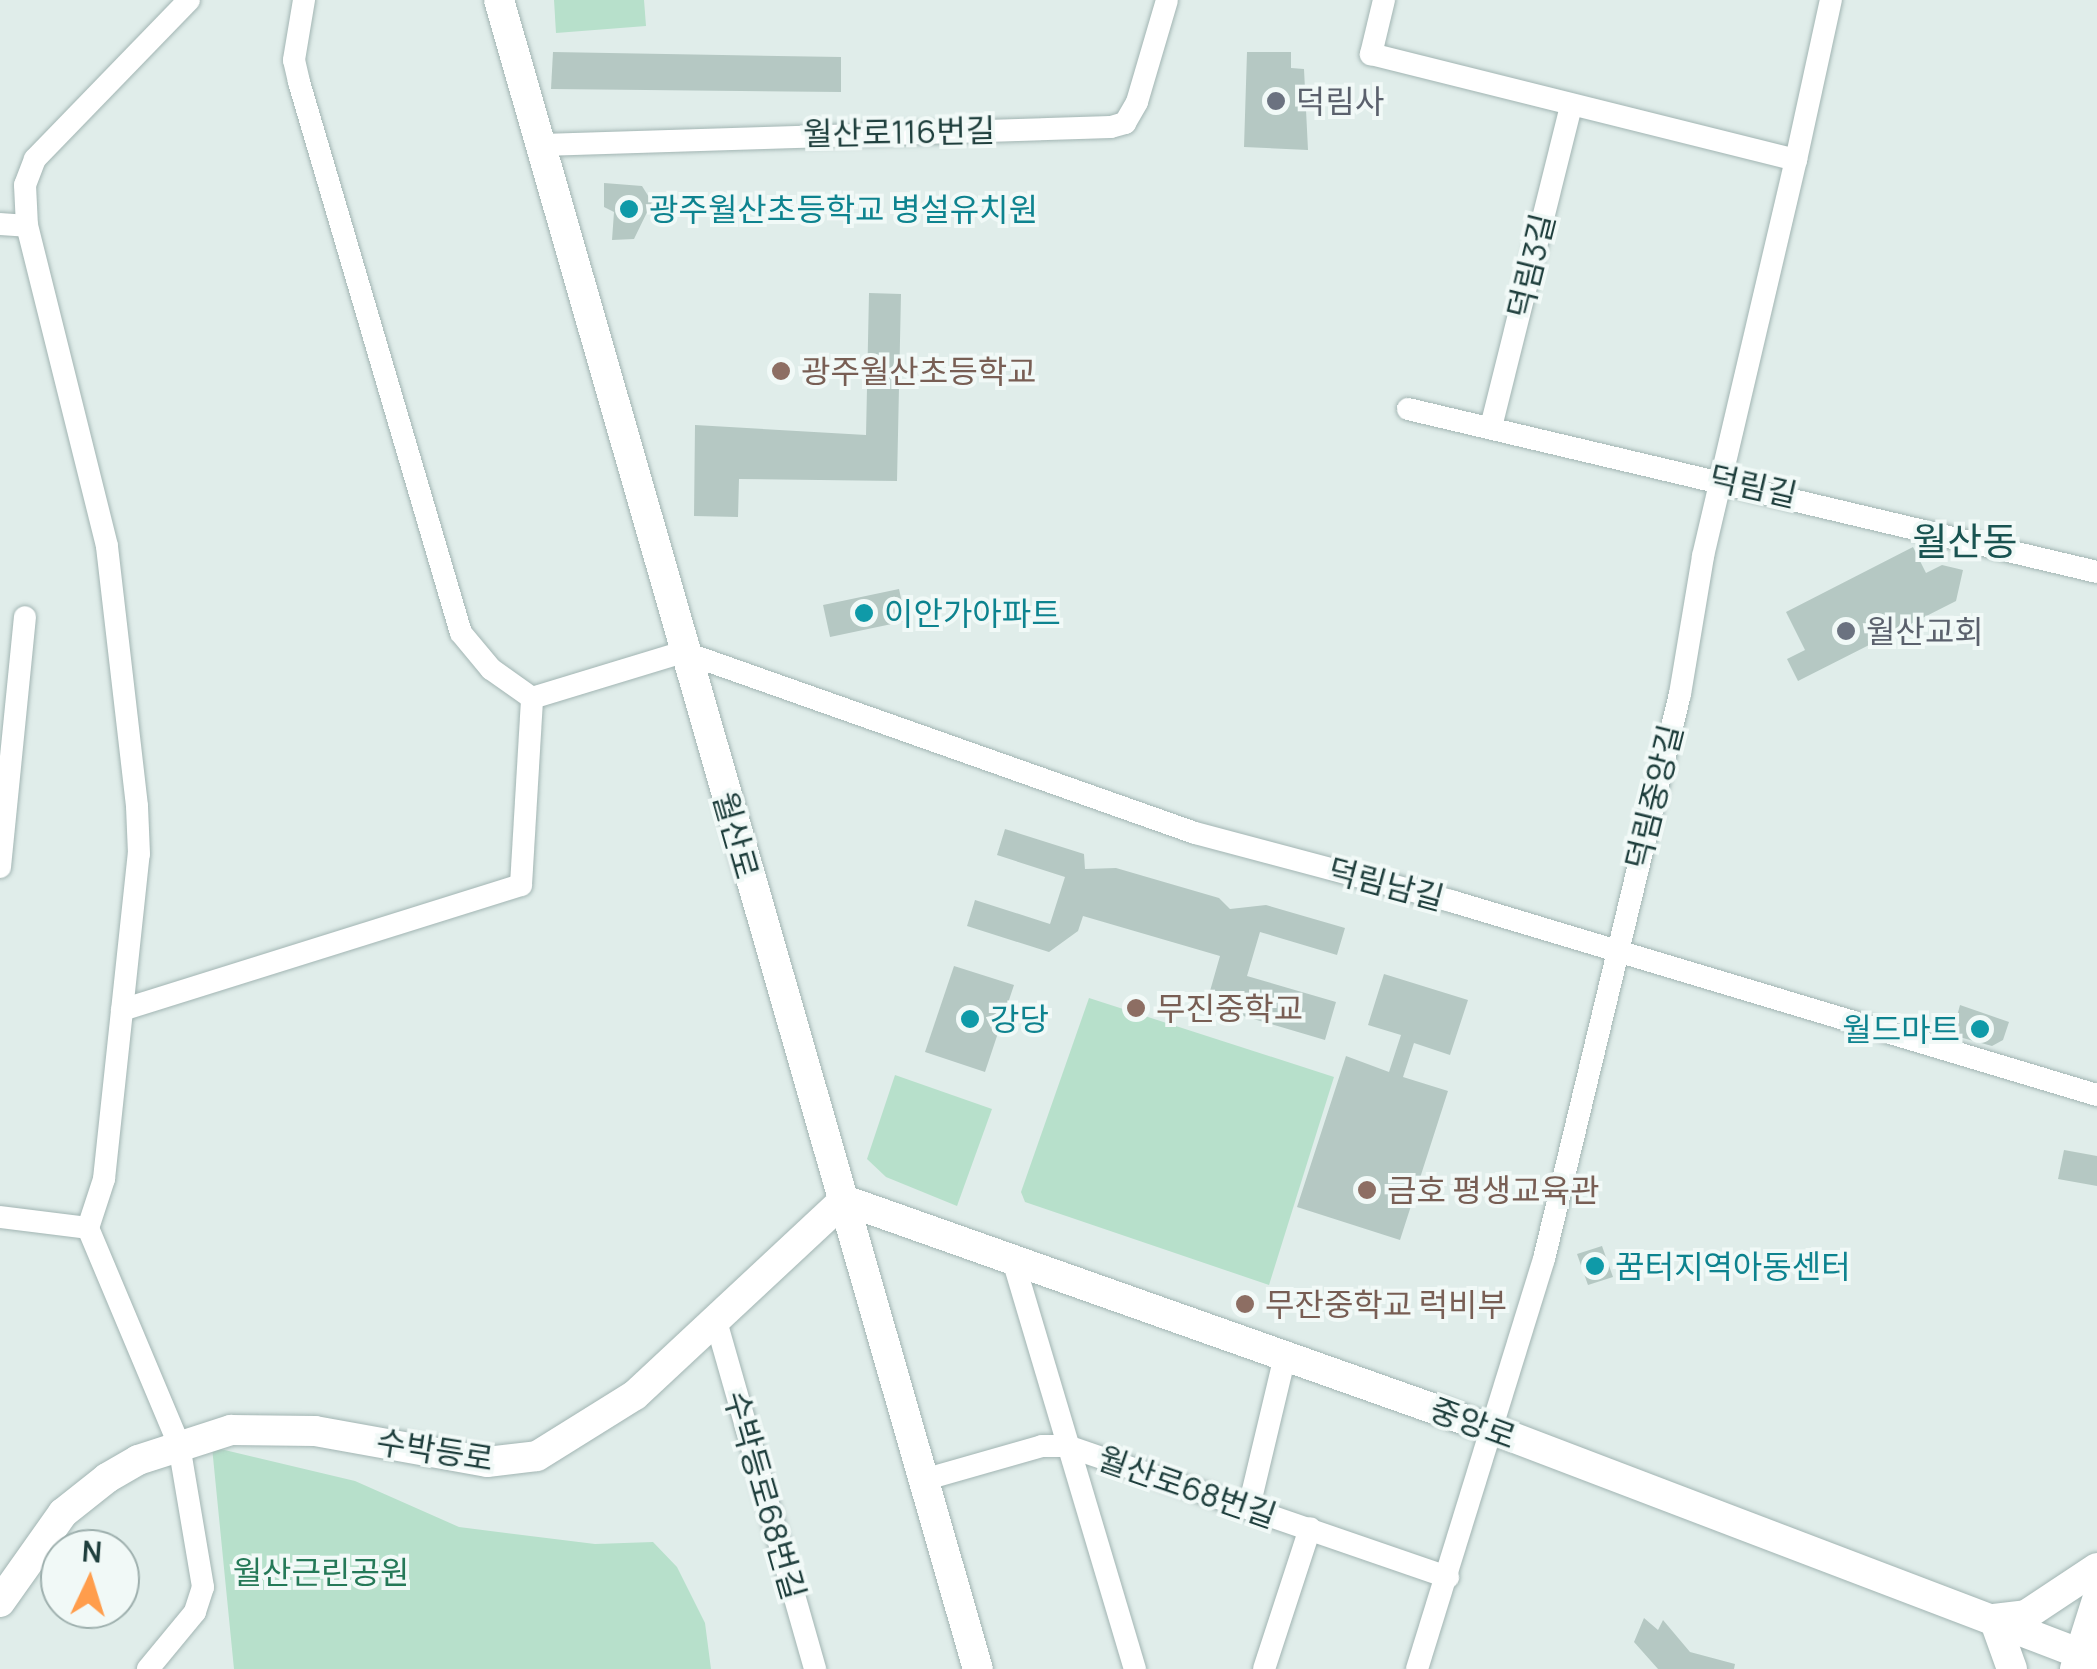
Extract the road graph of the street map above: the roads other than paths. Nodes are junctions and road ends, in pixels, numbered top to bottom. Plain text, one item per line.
1 (189, 0) edge
2 (304, 0) edge
3 (499, 0) edge
4 (1168, 0) edge
5 (1384, 0) edge
6 (1831, 0) edge
7 (1570, 105) junction
8 (542, 145) junction
9 (1796, 160) junction
10 (0, 224) edge
11 (28, 226) junction
12 (1408, 409) dead end
13 (1491, 428) junction
14 (1722, 478) junction
15 (2097, 572) edge
16 (0, 615) edge
17 (683, 652) junction
18 (532, 698) junction
19 (0, 867) edge
20 (1614, 952) junction
21 (122, 1010) junction
22 (2097, 1095) edge
23 (844, 1200) junction
24 (0, 1217) edge
25 (88, 1228) junction
26 (1013, 1260) junction
27 (716, 1321) junction
28 (1285, 1356) junction
29 (1491, 1428) junction
30 (179, 1445) junction
31 (1067, 1446) junction
32 (922, 1480) junction
33 (1248, 1507) junction
34 (1310, 1528) junction
35 (2097, 1568) edge
36 (1448, 1577) junction
37 (2097, 1600) edge
38 (0, 1602) edge
39 (1994, 1619) junction
40 (2084, 1661) edge
41 (148, 1669) edge
42 (815, 1669) edge
43 (978, 1669) edge
44 (1135, 1669) edge
45 (1264, 1669) edge
46 (1417, 1669) edge
47 (2012, 1669) edge

1 - 11 street
2 - 18 street
3 - 8 street, 월산로
4 - 8 street, 월산로116번길
5 - 7 street
6 - 9 street, 덕림중앙길
7 - 9 street
7 - 13 street, 덕림3길
8 - 17 street, 월산로
9 - 14 street, 덕림중앙길
10 - 11 street
11 - 21 street
12 - 13 street, 덕림길
13 - 14 street, 덕림길
14 - 15 street, 덕림길
14 - 20 street, 덕림중앙길
16 - 19 street
17 - 18 street
17 - 20 street, 덕림남길
17 - 23 street, 월산로
18 - 21 street
20 - 22 street, 덕림남길
20 - 29 street, 덕림중앙길
21 - 25 street
23 - 26 street, 중앙로
23 - 27 street, 수박등로
23 - 32 street, 월산로
24 - 25 street
25 - 30 street
26 - 28 street, 중앙로
26 - 31 street
27 - 30 street, 수박등로
27 - 42 street, 수박등로68번길
28 - 29 street, 중앙로
28 - 33 street
29 - 36 street, 덕림중앙길
29 - 39 street, 중앙로
30 - 38 street, 수박등로
30 - 41 street
31 - 32 street, 월산로68번길
31 - 33 street, 월산로68번길
31 - 44 street
32 - 43 street, 월산로
33 - 34 street, 월산로68번길
34 - 36 street, 월산로68번길
34 - 45 street
35 - 39 street
36 - 46 street, 덕림중앙길
37 - 40 street
39 - 40 street, 중앙로
39 - 47 street

